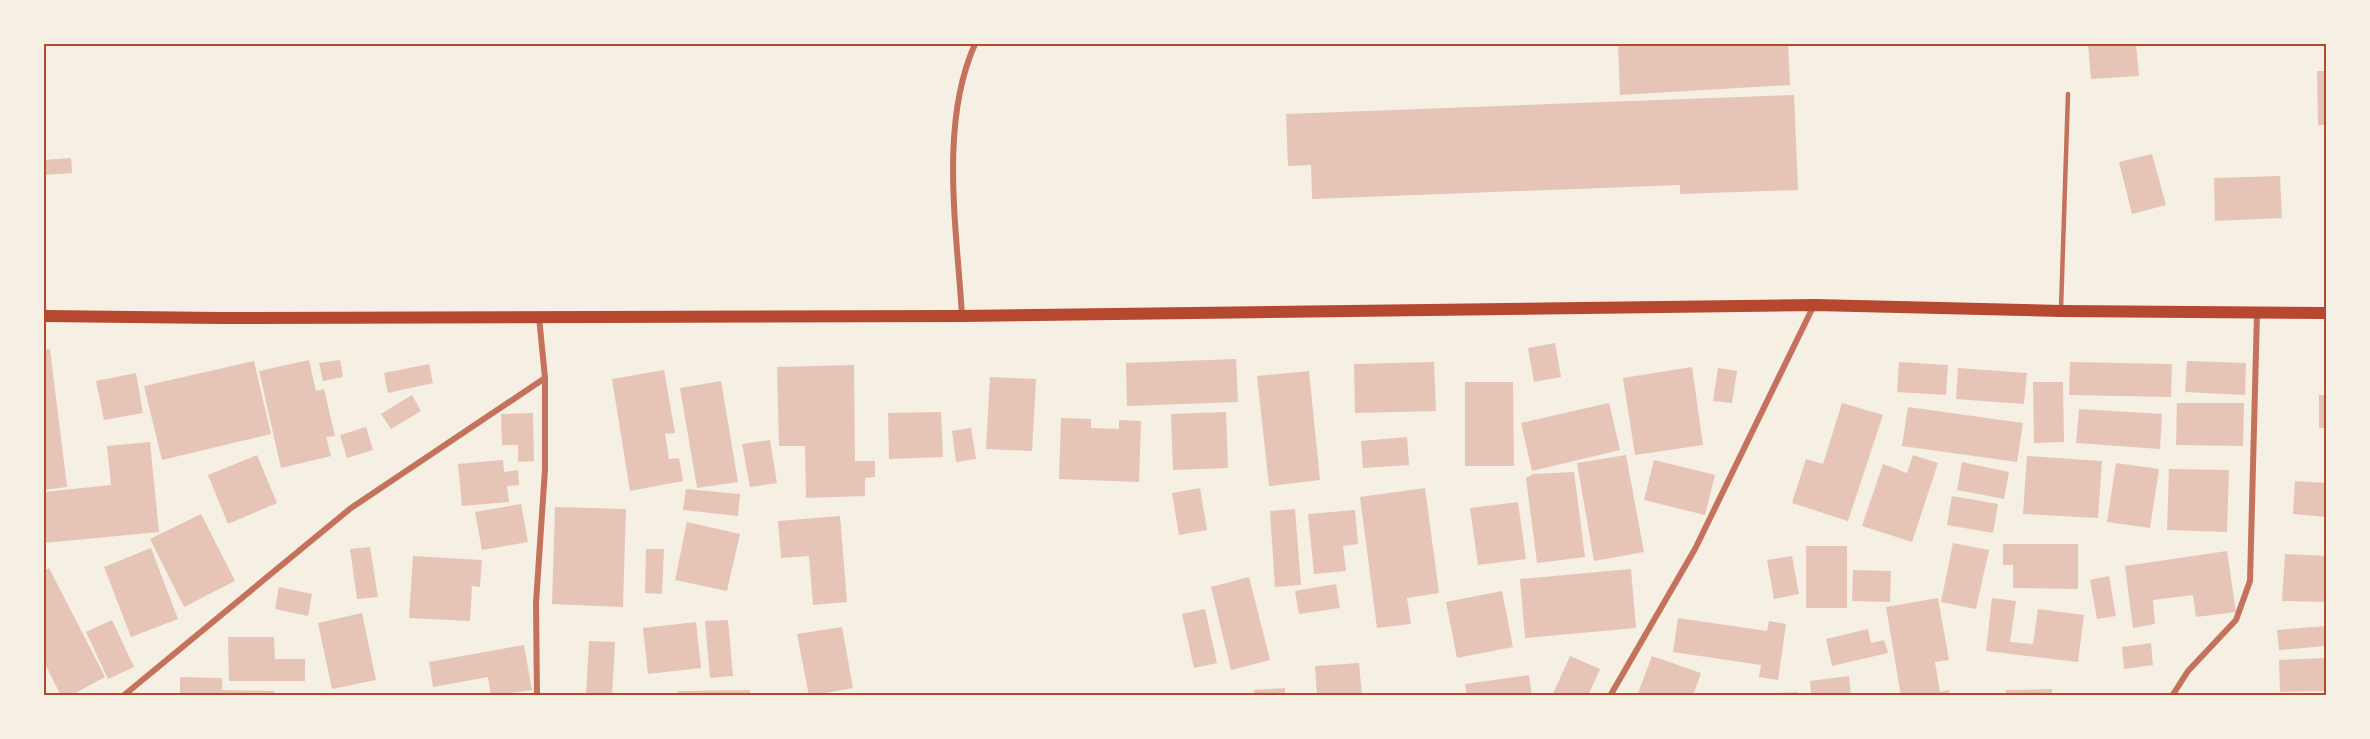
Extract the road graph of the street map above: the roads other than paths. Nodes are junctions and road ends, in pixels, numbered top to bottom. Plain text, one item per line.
1 (975, 44) edge
2 (2068, 94) dead end
3 (1815, 305) junction
4 (2061, 311) junction
5 (2257, 313) junction
6 (2326, 313) edge
7 (44, 316) edge
8 (962, 316) junction
9 (539, 317) junction
10 (545, 378) junction
11 (123, 696) edge
12 (537, 696) edge
13 (1610, 696) edge
14 (2172, 696) edge

1 - 8 street
2 - 4 lane
3 - 4 main road
3 - 8 main road
3 - 13 street
4 - 5 main road
5 - 6 main road
5 - 14 street
7 - 9 main road
8 - 9 main road
9 - 10 street
10 - 11 street
10 - 12 street

